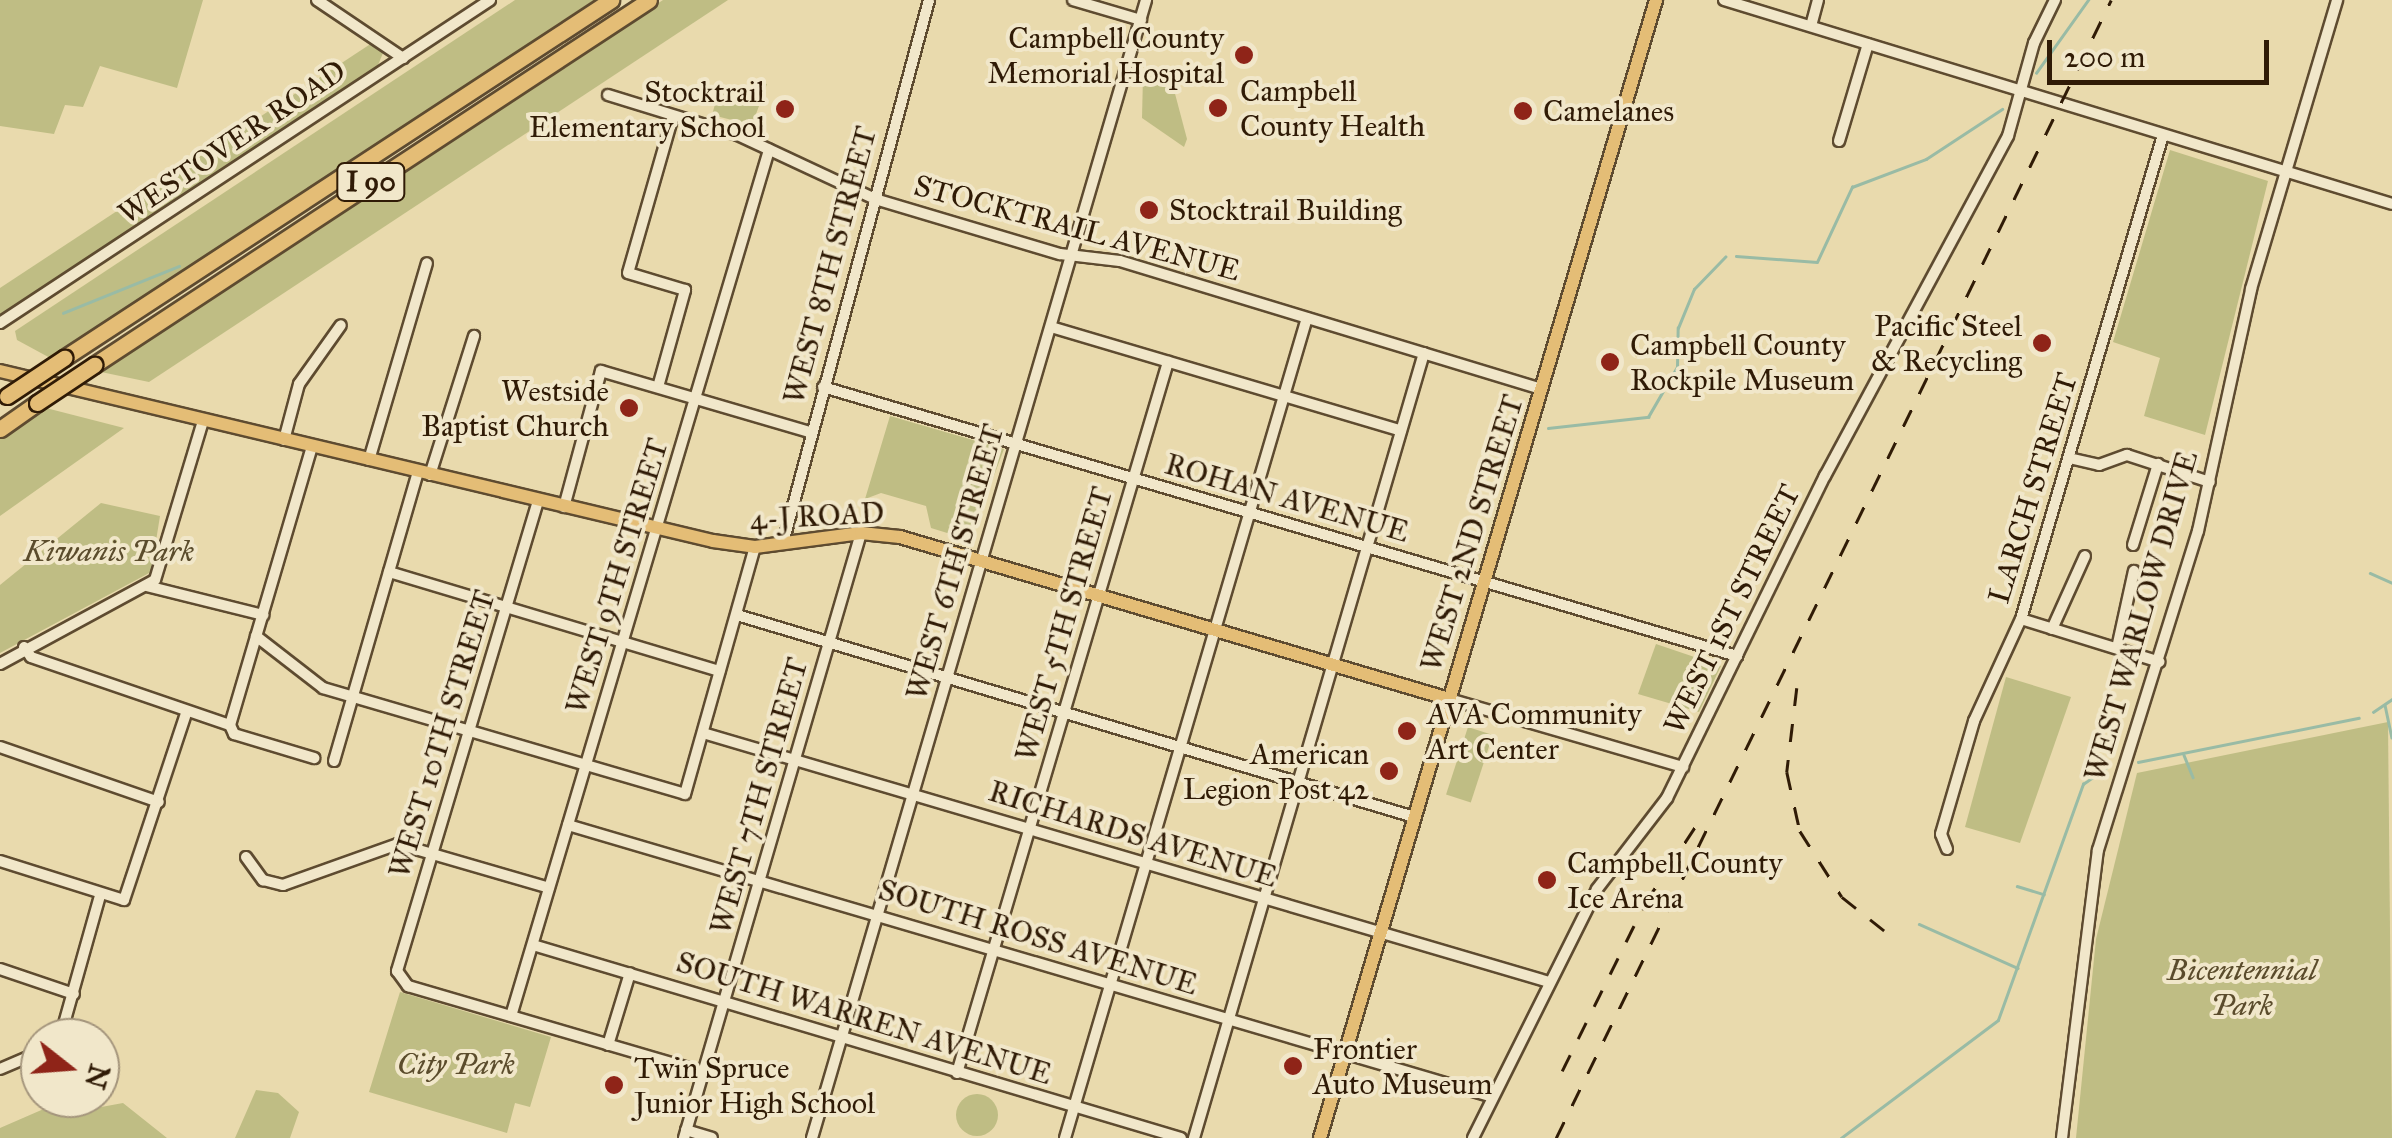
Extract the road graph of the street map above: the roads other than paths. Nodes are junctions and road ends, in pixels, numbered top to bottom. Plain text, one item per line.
1 (316, 0) edge
2 (490, 0) edge
3 (611, 0) edge
4 (649, 0) edge
5 (929, 0) edge
6 (1074, 0) edge
7 (1146, 0) edge
8 (1656, 0) edge
9 (1724, 0) edge
10 (1818, 0) edge
11 (2055, 0) edge
12 (2337, 0) edge
13 (1140, 20) junction
14 (1810, 26) junction
15 (1868, 44) junction
16 (403, 58) junction
17 (2020, 92) junction
18 (608, 95) dead end
19 (673, 116) junction
20 (2163, 135) junction
21 (1840, 142) dead end
22 (769, 150) junction
23 (2284, 172) junction
24 (875, 199) junction
25 (2392, 204) edge
26 (1072, 255) junction
27 (427, 263) dead end
28 (1307, 318) junction
29 (0, 323) edge
30 (341, 325) dead end
31 (1051, 327) junction
32 (474, 336) dead end
33 (1424, 353) junction
34 (1168, 362) junction
35 (0, 372) edge
36 (823, 387) junction
37 (658, 388) junction
38 (1541, 389) junction
39 (1284, 396) junction
40 (696, 398) junction
41 (3, 399) edge
42 (203, 421) junction
43 (0, 429) edge
44 (1401, 431) junction
45 (810, 432) junction
46 (284, 440) junction
47 (1016, 444) junction
48 (312, 446) junction
49 (2069, 458) junction
50 (369, 460) junction
51 (2158, 464) junction
52 (424, 473) junction
53 (1133, 479) junction
54 (2210, 482) junction
55 (538, 501) junction
56 (564, 507) junction
57 (1250, 512) junction
58 (657, 529) junction
59 (861, 533) junction
60 (783, 543) junction
61 (2133, 545) dead end
62 (755, 546) junction
63 (1367, 548) junction
64 (2086, 556) dead end
65 (981, 561) junction
66 (389, 572) junction
67 (2134, 572) dead end
68 (1484, 581) junction
69 (147, 586) junction
70 (1098, 595) junction
71 (506, 607) junction
72 (262, 615) junction
73 (737, 616) junction
74 (2021, 619) junction
75 (2052, 629) junction
76 (1215, 630) junction
77 (256, 636) junction
78 (623, 642) junction
79 (830, 643) junction
80 (24, 647) junction
81 (2117, 648) junction
82 (1737, 656) junction
83 (2160, 662) junction
84 (0, 664) edge
85 (1333, 664) junction
86 (720, 671) junction
87 (947, 677) junction
88 (352, 696) junction
89 (1449, 699) junction
90 (187, 711) junction
91 (1064, 713) junction
92 (230, 725) junction
93 (469, 731) junction
94 (703, 733) junction
95 (1181, 746) junction
96 (0, 747) edge
97 (314, 758) dead end
98 (334, 761) dead end
99 (795, 761) junction
100 (586, 765) junction
101 (1683, 766) junction
102 (1298, 782) junction
103 (913, 794) junction
104 (159, 802) junction
105 (1414, 817) junction
106 (568, 824) junction
107 (1030, 829) junction
108 (1947, 849) dead end
109 (432, 854) junction
110 (246, 857) dead end
111 (0, 861) edge
112 (1146, 864) junction
113 (760, 880) junction
114 (549, 888) junction
115 (100, 896) junction
116 (1263, 899) junction
117 (878, 916) junction
118 (1379, 933) junction
119 (533, 945) junction
120 (994, 950) junction
121 (0, 968) edge
122 (630, 973) junction
123 (1550, 982) junction
124 (1110, 985) junction
125 (74, 994) junction
126 (724, 1002) junction
127 (512, 1016) junction
128 (66, 1018) edge
129 (1230, 1020) junction
130 (841, 1039) junction
131 (608, 1045) junction
132 (1345, 1053) junction
133 (704, 1072) junction
134 (957, 1073) junction
135 (1494, 1097) junction
136 (1074, 1107) junction
137 (685, 1134) edge
138 (712, 1138) edge
139 (812, 1138) edge
140 (1065, 1138) edge
141 (1181, 1138) edge
142 (1194, 1138) edge
143 (1320, 1138) edge
144 (1473, 1138) edge
145 (2062, 1138) edge

1 - 16 street
2 - 16 street, WESTOVER ROAD
3 - 41 highway, I 90, bridge
4 - 43 highway, I 90, bridge
5 - 24 street, WEST 8TH STREET
6 - 13 street
7 - 13 street, WEST 6TH STREET
8 - 38 main road, WEST 2ND STREET
9 - 14 street
10 - 14 street
11 - 17 street, WEST 1ST STREET
12 - 23 street, WEST WARLOW DRIVE
13 - 26 street, WEST 6TH STREET
14 - 15 street
15 - 17 street
15 - 21 street
16 - 29 street, WESTOVER ROAD
17 - 20 street
17 - 82 street, WEST 1ST STREET
18 - 19 street, STOCKTRAIL AVENUE
19 - 22 street, STOCKTRAIL AVENUE
19 - 37 street
20 - 23 street
20 - 49 street, LARCH STREET
22 - 24 street, STOCKTRAIL AVENUE
22 - 40 street, WEST 9TH STREET
23 - 25 street
23 - 54 street, WEST WARLOW DRIVE
24 - 26 street, STOCKTRAIL AVENUE
24 - 36 street, WEST 8TH STREET
26 - 28 street, STOCKTRAIL AVENUE
26 - 31 street, WEST 6TH STREET
27 - 50 street
28 - 33 street, STOCKTRAIL AVENUE
28 - 39 street
30 - 46 street
31 - 34 street
31 - 47 street, WEST 6TH STREET
32 - 52 street
33 - 38 street, STOCKTRAIL AVENUE
33 - 44 street
34 - 39 street
34 - 53 street, WEST 5TH STREET
35 - 42 main road, 4-J ROAD
36 - 45 street, WEST 8TH STREET
36 - 47 street, ROHAN AVENUE
37 - 40 street
37 - 56 street
38 - 68 main road, WEST 2ND STREET
39 - 44 street
39 - 57 street
40 - 45 street
40 - 58 street, WEST 9TH STREET
42 - 46 main road, 4-J ROAD
42 - 69 street
44 - 63 street
45 - 60 street, WEST 8TH STREET
46 - 48 main road, 4-J ROAD
47 - 53 street, ROHAN AVENUE
47 - 65 street, WEST 6TH STREET
48 - 50 main road, 4-J ROAD
48 - 72 street
49 - 51 street
49 - 74 street, LARCH STREET
50 - 52 main road, 4-J ROAD
51 - 54 street
51 - 61 street
52 - 55 main road, 4-J ROAD
52 - 66 street
53 - 57 street, ROHAN AVENUE
53 - 70 street, WEST 5TH STREET
54 - 83 street, WEST WARLOW DRIVE
55 - 56 main road, 4-J ROAD
55 - 71 street, WEST 10TH STREET
56 - 58 main road, 4-J ROAD
57 - 63 street, ROHAN AVENUE
57 - 76 street
58 - 62 main road, 4-J ROAD
58 - 78 street, WEST 9TH STREET
59 - 60 main road, 4-J ROAD
59 - 65 main road, 4-J ROAD
59 - 79 street, WEST 7TH STREET
60 - 62 main road, 4-J ROAD
62 - 73 street
63 - 68 street, ROHAN AVENUE
63 - 85 street
64 - 75 street
65 - 70 main road, 4-J ROAD
65 - 87 street, WEST 6TH STREET
66 - 71 street
66 - 88 street
67 - 81 street
68 - 82 street, ROHAN AVENUE
68 - 89 main road, WEST 2ND STREET
69 - 72 street
69 - 80 street
70 - 76 main road, 4-J ROAD
70 - 91 street, WEST 5TH STREET
71 - 78 street
71 - 93 street, WEST 10TH STREET
72 - 77 street
73 - 79 street
73 - 86 street
74 - 75 street
74 - 108 street, LARCH STREET
75 - 81 street
76 - 85 main road, 4-J ROAD
76 - 95 street
77 - 88 street
77 - 92 street
78 - 86 street
78 - 100 street, WEST 9TH STREET
79 - 87 street
79 - 99 street, WEST 7TH STREET
80 - 84 street
80 - 90 street
81 - 83 street
82 - 101 street, WEST 1ST STREET
83 - 145 street, WEST WARLOW DRIVE
85 - 89 main road, 4-J ROAD
85 - 102 street
86 - 94 street
87 - 91 street
87 - 103 street, WEST 6TH STREET
88 - 93 street
88 - 98 street
89 - 101 street, 4-J ROAD
89 - 105 main road, WEST 2ND STREET
90 - 92 street
90 - 104 street
91 - 95 street
91 - 107 street, WEST 5TH STREET
92 - 97 street
93 - 100 street
93 - 109 street, WEST 10TH STREET
94 - 99 street, RICHARDS AVENUE
94 - 100 street
95 - 102 street
95 - 112 street
96 - 104 street
99 - 103 street, RICHARDS AVENUE
99 - 113 street, WEST 7TH STREET
100 - 106 street, WEST 9TH STREET
101 - 123 street, WEST 1ST STREET
102 - 105 street
102 - 116 street
103 - 107 street, RICHARDS AVENUE
103 - 117 street, WEST 6TH STREET
104 - 115 street
105 - 118 main road, WEST 2ND STREET
106 - 113 street, SOUTH ROSS AVENUE
106 - 114 street, WEST 9TH STREET
107 - 112 street, RICHARDS AVENUE
107 - 120 street, WEST 5TH STREET
109 - 110 street
109 - 114 street
109 - 127 street, WEST 10TH STREET
111 - 115 street
112 - 116 street, RICHARDS AVENUE
112 - 124 street
113 - 117 street, SOUTH ROSS AVENUE
113 - 126 street, WEST 7TH STREET
114 - 119 street, WEST 9TH STREET
115 - 125 street
116 - 118 street, RICHARDS AVENUE
116 - 129 street
117 - 120 street, SOUTH ROSS AVENUE
117 - 130 street, WEST 6TH STREET
118 - 123 street, RICHARDS AVENUE
118 - 132 main road, WEST 2ND STREET
119 - 122 street, SOUTH WARREN AVENUE
119 - 127 street, WEST 9TH STREET
120 - 124 street, SOUTH ROSS AVENUE
120 - 134 street, WEST 5TH STREET
121 - 125 street
122 - 126 street, SOUTH WARREN AVENUE
122 - 131 street
123 - 135 street, WEST 1ST STREET
124 - 129 street, SOUTH ROSS AVENUE
124 - 136 street
125 - 128 street
126 - 130 street, SOUTH WARREN AVENUE
126 - 133 street, WEST 7TH STREET
127 - 131 street
129 - 132 street, SOUTH ROSS AVENUE
129 - 142 street
130 - 134 street, SOUTH WARREN AVENUE
130 - 139 street, WEST 6TH STREET
131 - 133 street
132 - 135 street, SOUTH ROSS AVENUE
132 - 143 main road, WEST 2ND STREET
133 - 137 street, WEST 7TH STREET
134 - 136 street, SOUTH WARREN AVENUE
135 - 144 street, WEST 1ST STREET
136 - 140 street
136 - 141 street, SOUTH WARREN AVENUE
137 - 138 street

